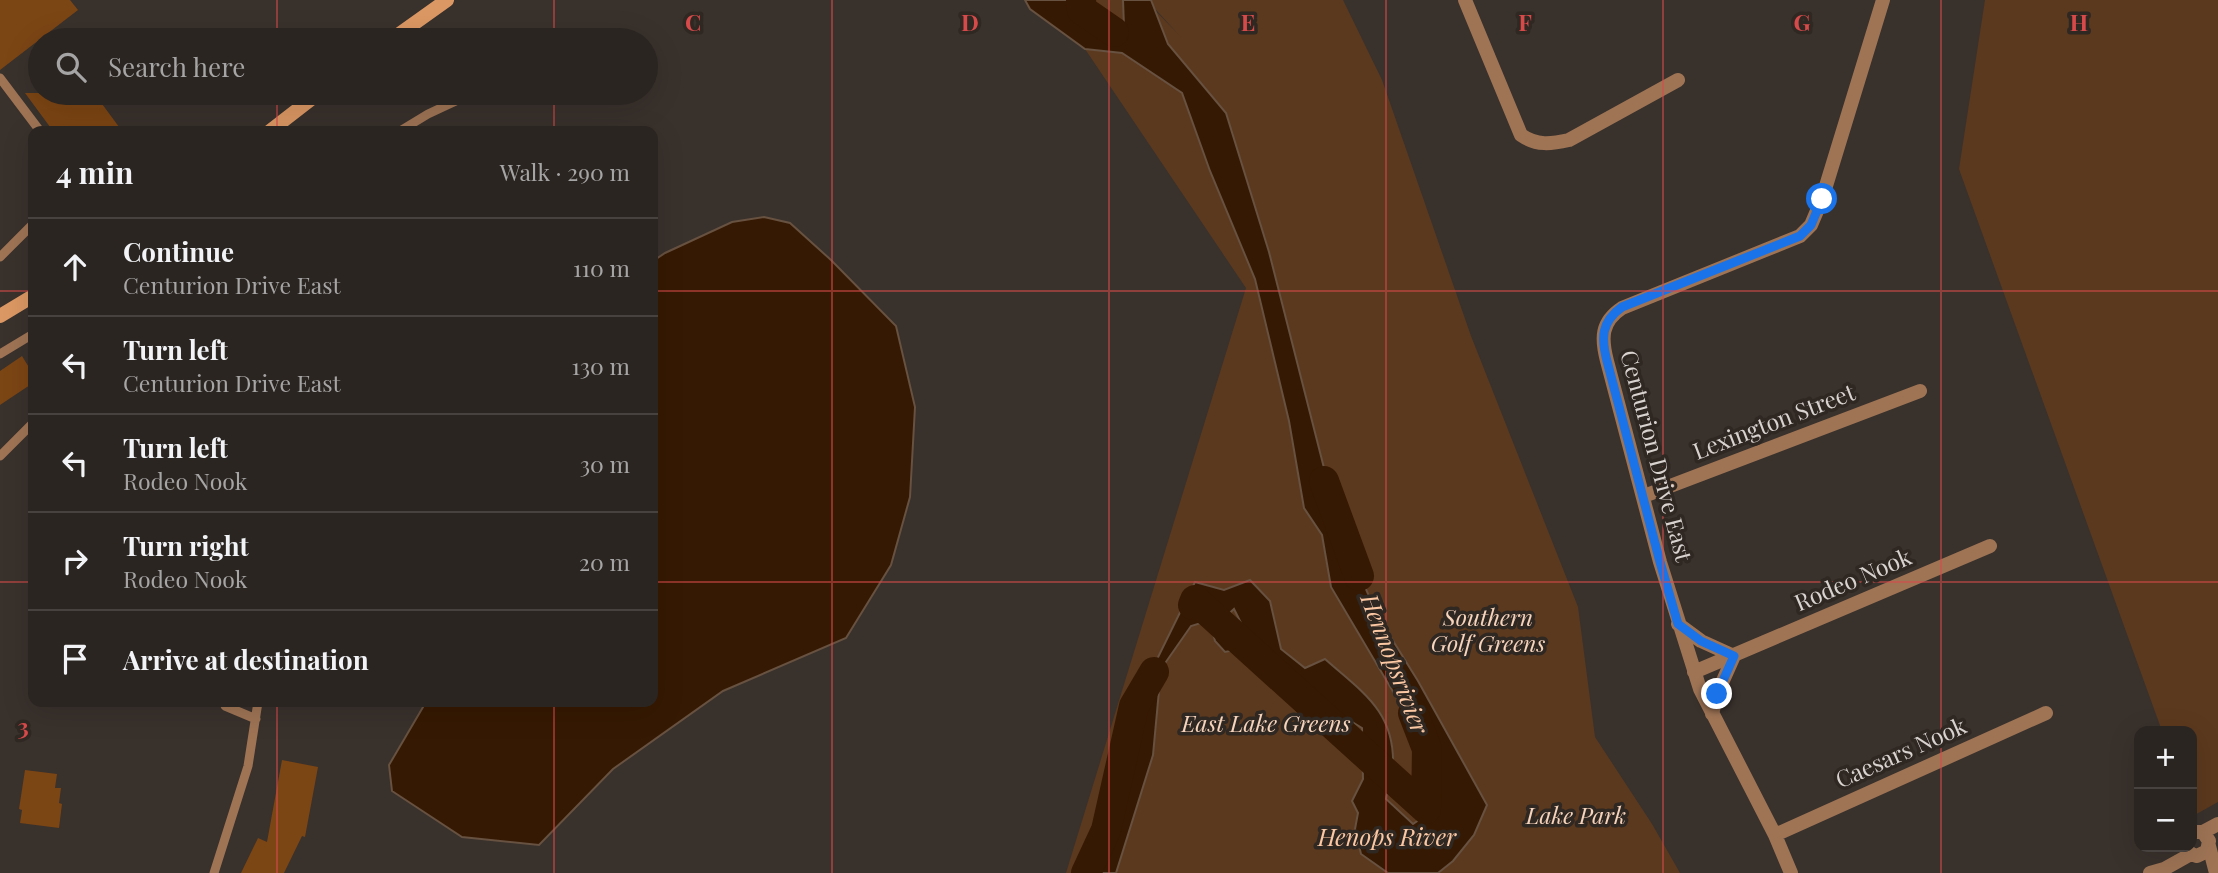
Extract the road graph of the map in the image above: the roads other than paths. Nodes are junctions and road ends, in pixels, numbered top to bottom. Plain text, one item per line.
1 (447, 0) edge
2 (1465, 0) edge
3 (1883, 0) edge
4 (408, 28) edge
5 (0, 78) edge
6 (1678, 80) dead end
7 (303, 105) edge
8 (447, 105) edge
9 (36, 126) edge
10 (276, 126) edge
11 (408, 126) edge
12 (28, 229) edge
13 (0, 257) edge
14 (28, 294) edge
15 (28, 298) edge
16 (19, 303) junction
17 (0, 316) edge
18 (28, 337) edge
19 (0, 354) edge
20 (1920, 391) dead end
21 (28, 428) edge
22 (0, 456) edge
23 (1644, 496) junction
24 (1990, 547) dead end
25 (1678, 624) junction
26 (1734, 656) junction
27 (1694, 673) junction
28 (227, 707) edge
29 (257, 707) edge
30 (2046, 713) dead end
31 (1712, 714) junction
32 (256, 719) junction
33 (2218, 824) edge
34 (1774, 835) junction
35 (2206, 837) edge
36 (2197, 851) edge
37 (2187, 852) edge
38 (2190, 852) edge
39 (2215, 869) edge
40 (214, 873) edge
41 (1791, 873) edge
42 (2152, 873) edge

1 - 4 main road
2 - 6 street
3 - 23 street, Centurion Drive East
5 - 9 lane
7 - 10 main road
8 - 11 lane
12 - 13 lane
14 - 16 main road
15 - 16 main road
16 - 17 main road
18 - 19 lane
20 - 23 street, Lexington Street
21 - 22 lane
23 - 25 street, Centurion Drive East
24 - 26 street, Rodeo Nook
25 - 26 street
25 - 27 street, Centurion Drive East
26 - 27 street, Rodeo Nook
26 - 31 street
27 - 31 street, Centurion Drive East
28 - 32 lane
29 - 32 lane
30 - 34 street, Caesars Nook
31 - 34 street, Centurion Drive East
32 - 40 lane
33 - 35 street
34 - 41 street, Centurion Drive East
35 - 36 street
35 - 39 street
37 - 42 street
38 - 39 street

